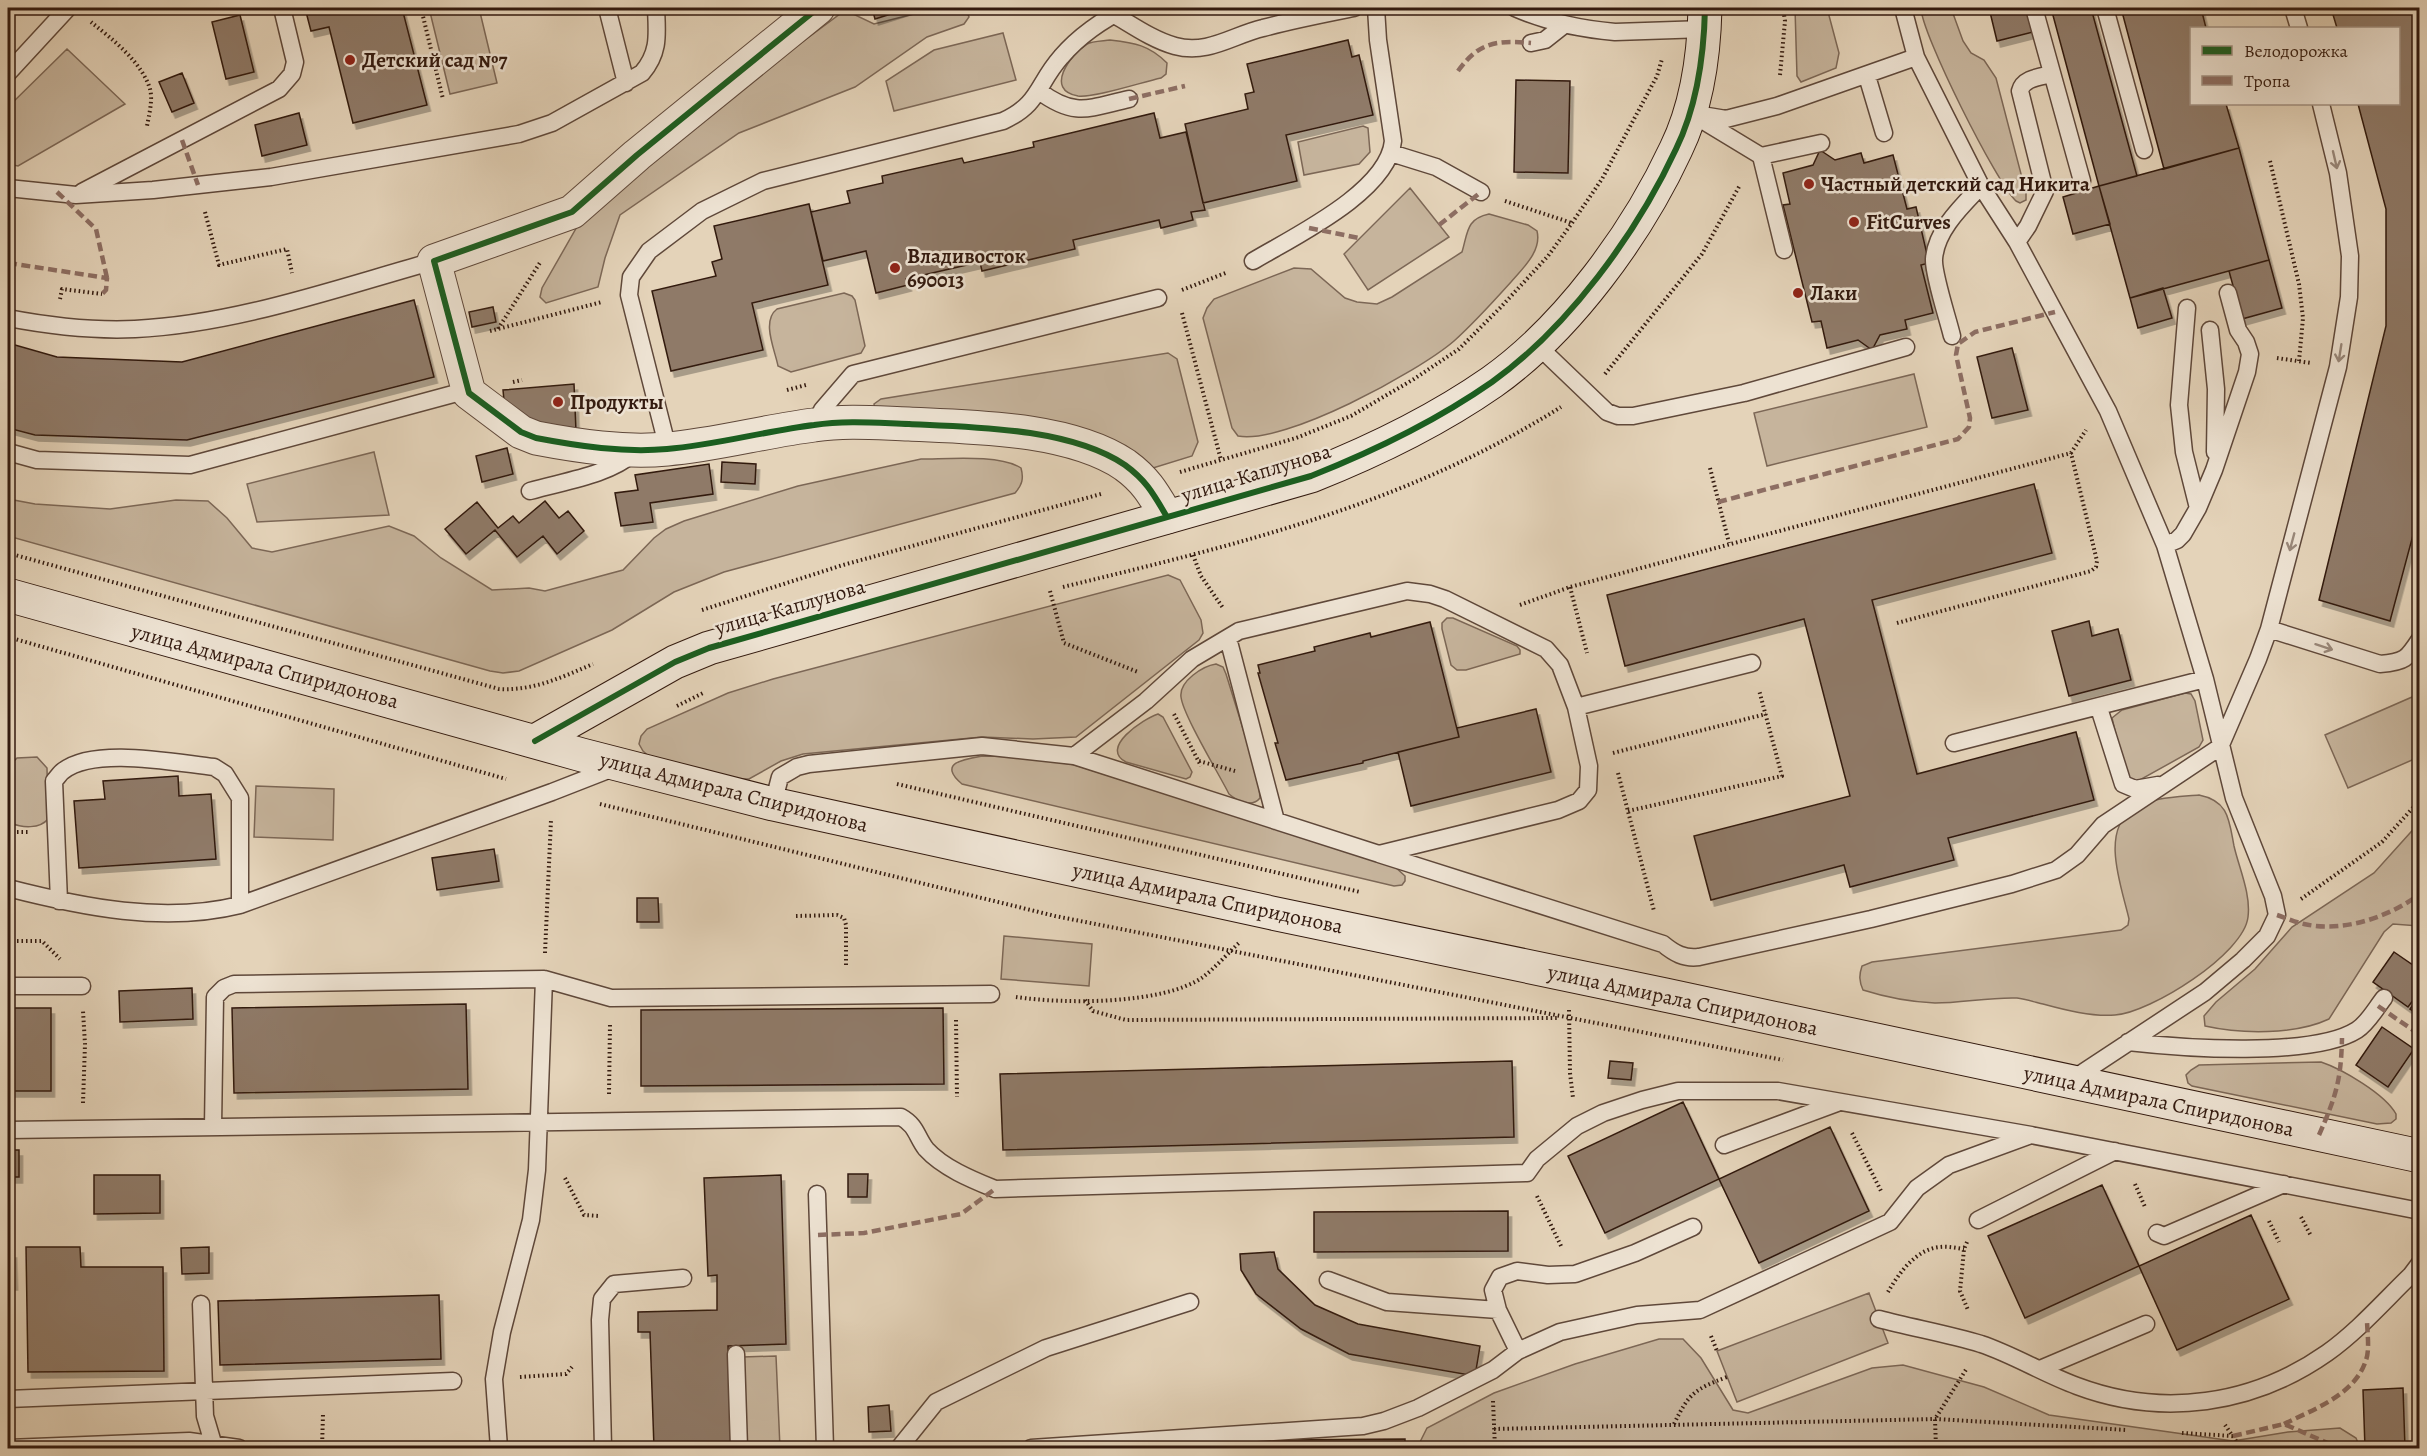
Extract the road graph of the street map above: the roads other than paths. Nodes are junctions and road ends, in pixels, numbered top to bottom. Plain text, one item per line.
1 (68, 8) edge
2 (282, 8) edge
3 (607, 8) edge
4 (656, 8) edge
5 (818, 8) edge
6 (1354, 8) edge
7 (1376, 8) edge
8 (1903, 8) edge
9 (2034, 8) edge
10 (2105, 8) edge
11 (2293, 8) edge
12 (1520, 9) edge
13 (1120, 11) edge
14 (1705, 18) edge
15 (1564, 25) junction
16 (2299, 27) edge
17 (1531, 43) dead end
18 (1916, 57) junction
19 (8, 73) edge
20 (2052, 74) junction
21 (1866, 76) junction
22 (626, 83) junction
23 (1039, 91) junction
24 (1129, 99) dead end
25 (2321, 105) edge
26 (1690, 113) junction
27 (1884, 133) dead end
28 (1821, 143) dead end
29 (2144, 150) dead end
30 (1391, 153) junction
31 (1759, 156) junction
32 (2082, 181) dead end
33 (1981, 186) junction
34 (8, 188) edge
35 (1481, 192) road end
36 (76, 195) junction
37 (2017, 242) junction
38 (1784, 250) dead end
39 (434, 261) junction
40 (1253, 261) road end
41 (2228, 293) dead end
42 (1158, 298) road end
43 (2187, 308) dead end
44 (8, 318) edge
45 (2210, 330) dead end
46 (1952, 336) dead end
47 (1536, 344) junction
48 (1906, 347) dead end
49 (468, 390) junction
50 (816, 424) junction
51 (652, 450) junction
52 (8, 452) edge
53 (2214, 470) junction
54 (530, 491) dead end
55 (2198, 508) junction
56 (1167, 517) junction
57 (2165, 545) junction
58 (8, 595) edge
59 (2269, 628) junction
60 (1234, 634) junction
61 (2420, 639) edge
62 (1752, 663) road end
63 (2205, 679) junction
64 (1576, 707) junction
65 (2099, 708) junction
66 (535, 741) junction
67 (1954, 743) dead end
68 (2220, 747) junction
69 (1074, 756) junction
70 (620, 765) junction
71 (2168, 783) junction
72 (773, 804) junction
73 (1276, 821) junction
74 (1379, 854) junction
75 (8, 888) edge
76 (59, 901) junction
77 (240, 905) junction
78 (544, 979) junction
79 (8, 986) edge
80 (82, 986) dead end
81 (991, 994) road end
82 (2384, 998) dead end
83 (2128, 1042) junction
84 (2070, 1082) junction
85 (1837, 1103) junction
86 (538, 1123) junction
87 (213, 1127) junction
88 (8, 1130) edge
89 (2031, 1135) junction
90 (1724, 1145) dead end
91 (2117, 1152) junction
92 (2420, 1156) edge
93 (2284, 1184) junction
94 (817, 1194) dead end
95 (2420, 1211) edge
96 (1978, 1220) dead end
97 (1692, 1227) dead end
98 (2157, 1233) road end
99 (2420, 1263) edge
100 (683, 1278) dead end
101 (1328, 1280) dead end
102 (1191, 1302) dead end
103 (201, 1304) dead end
104 (1498, 1310) junction
105 (1879, 1319) road end
106 (2146, 1324) dead end
107 (1518, 1351) junction
108 (736, 1354) dead end
109 (2040, 1369) junction
110 (453, 1381) dead end
111 (203, 1391) junction
112 (8, 1399) edge
113 (213, 1443) junction
114 (8, 1448) edge
115 (239, 1449) edge
116 (499, 1449) edge
117 (603, 1449) edge
118 (739, 1449) edge
119 (825, 1449) edge
120 (899, 1449) edge
121 (1031, 1449) edge

1 - 19 lane
2 - 36 lane
3 - 22 lane
4 - 22 lane
5 - 39 street
6 - 13 lane
7 - 30 lane
8 - 18 lane
9 - 20 lane
10 - 29 lane
11 - 16 lane
12 - 15 lane
13 - 23 lane
14 - 15 lane
14 - 26 street, улица Каплунова
15 - 17 lane
18 - 21 lane
18 - 33 lane
20 - 32 lane
20 - 37 lane
21 - 26 lane
21 - 27 lane
22 - 36 lane
23 - 24 lane
23 - 51 lane
25 -> 59 lane
26 - 31 lane
26 - 47 street, улица Каплунова
28 - 31 lane
30 - 35 lane
30 - 40 lane
31 - 38 lane
33 - 37 lane
33 - 46 lane
34 - 36 lane
37 - 57 lane
39 - 44 lane
39 - 49 street
41 - 53 lane
42 - 50 lane
43 - 55 lane
45 - 53 lane
47 - 48 lane
47 - 56 street, улица Каплунова
49 - 51 street
49 - 52 lane
50 - 51 street
50 - 56 street
51 - 54 lane
53 - 55 lane
55 - 57 lane
56 - 66 street, улица Каплунова
57 - 63 lane
58 - 66 street, улица Адмирала Спиридонова
59 -> 61 lane
59 - 68 lane
60 - 64 lane
60 - 69 lane
60 - 73 lane
62 - 64 lane
63 - 65 lane
63 - 68 lane
64 - 74 lane
65 - 67 lane
65 - 71 lane
66 - 70 street, улица Адмирала Спиридонова
68 - 71 lane
68 - 83 lane
69 - 72 lane
69 - 73 lane
70 - 72 street, улица Адмирала Спиридонова
70 - 77 lane
71 - 74 lane
72 - 84 street, улица Адмирала Спиридонова
73 - 74 lane
75 - 76 lane
76 - 77 lane
76 - 77 lane
78 - 81 lane
78 - 86 lane
78 - 87 lane
79 - 80 lane
82 - 83 lane
83 - 84 lane
84 - 92 street, улица Адмирала Спиридонова
85 - 86 lane
85 - 89 lane
85 - 90 lane
86 - 87 lane
86 - 116 lane
87 - 88 lane
89 - 91 lane
89 - 107 lane
91 - 93 lane
91 - 96 lane
93 - 95 lane
93 - 98 lane
94 - 119 lane
97 - 104 lane
99 - 109 lane
100 - 117 lane
101 - 104 lane
102 - 120 lane
103 - 111 lane
104 - 107 lane
105 - 109 lane
106 - 109 lane
107 - 121 lane
108 - 118 lane
110 - 111 lane
111 - 112 lane
111 - 113 lane
113 - 114 lane
113 - 115 lane

